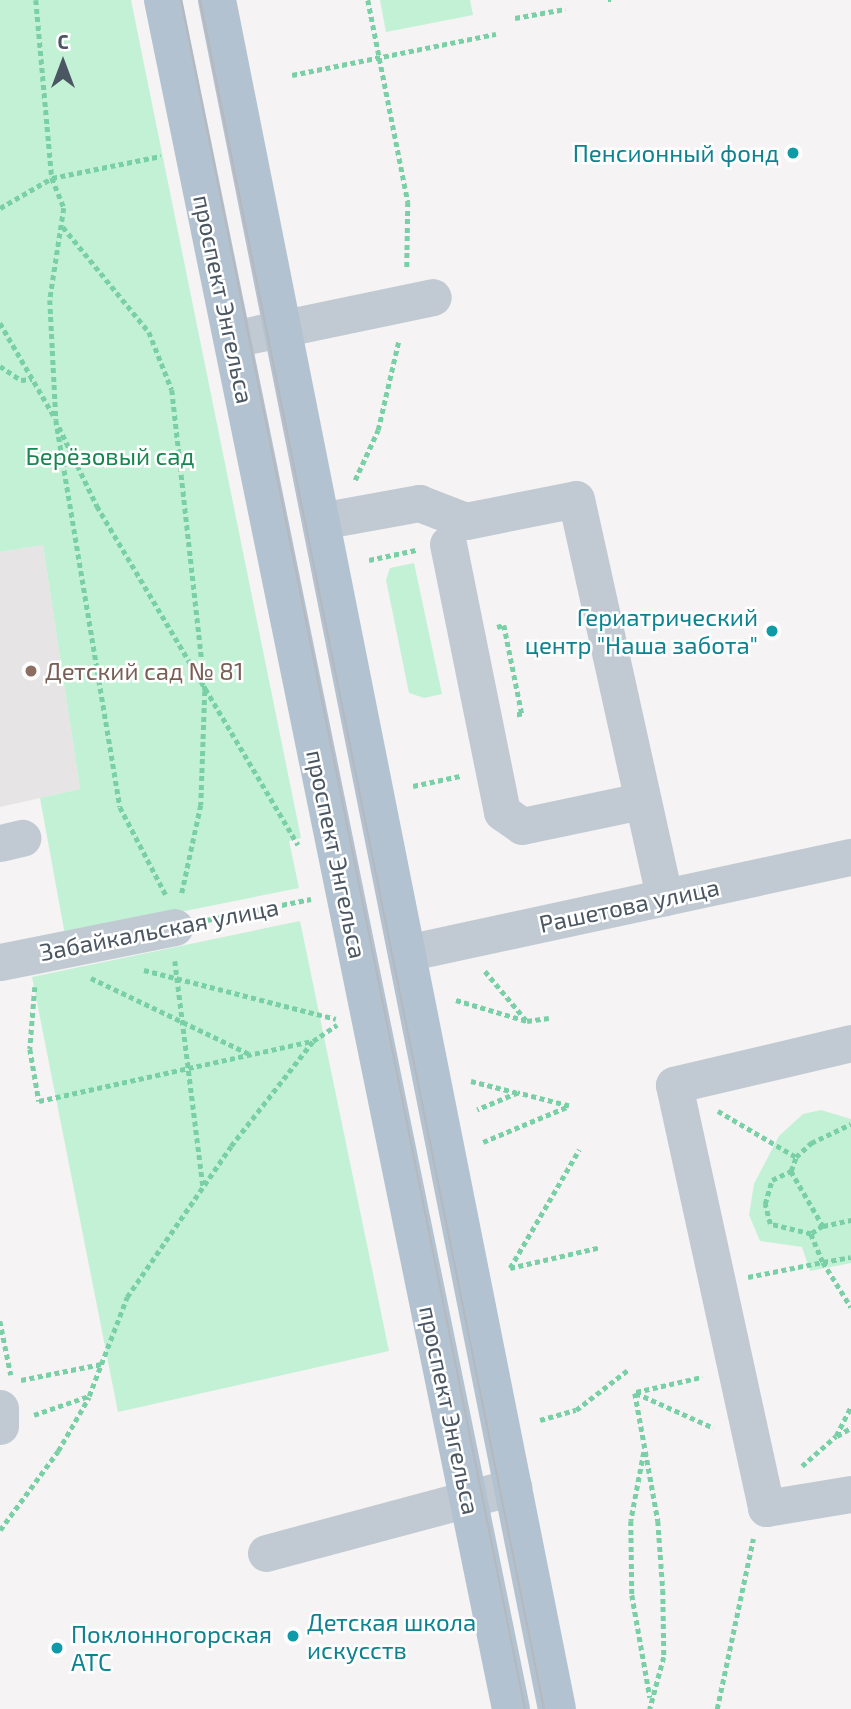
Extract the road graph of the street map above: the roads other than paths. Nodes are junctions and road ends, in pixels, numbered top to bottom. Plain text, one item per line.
1 (163, 0) edge
2 (217, 0) edge
3 (420, 300) road end
4 (282, 328) junction
5 (232, 339) junction
6 (320, 521) junction
7 (448, 544) dead end
8 (642, 801) junction
9 (851, 858) edge
10 (664, 897) junction
11 (176, 920) road end
12 (406, 953) junction
13 (0, 962) edge
14 (359, 963) junction
15 (851, 1044) edge
16 (513, 1487) junction
17 (851, 1494) edge
18 (468, 1497) junction
19 (266, 1553) dead end
20 (511, 1709) edge
21 (557, 1709) edge

1 - 5 main road, проспект Энгельса
2 - 4 main road, проспект Энгельса
3 - 4 street
4 - 5 street
4 - 6 main road, проспект Энгельса
5 - 14 main road, проспект Энгельса
6 - 8 street
6 - 12 main road, проспект Энгельса
7 - 8 street
8 - 10 street
9 - 10 street, Рашетова улица
10 - 12 street, Рашетова улица
11 - 13 street, Забайкальская улица
12 - 14 main road
12 - 16 main road, проспект Энгельса
14 - 18 main road, проспект Энгельса
15 - 17 street
16 - 18 street
16 - 21 main road, проспект Энгельса
18 - 19 street
18 - 20 main road, проспект Энгельса

